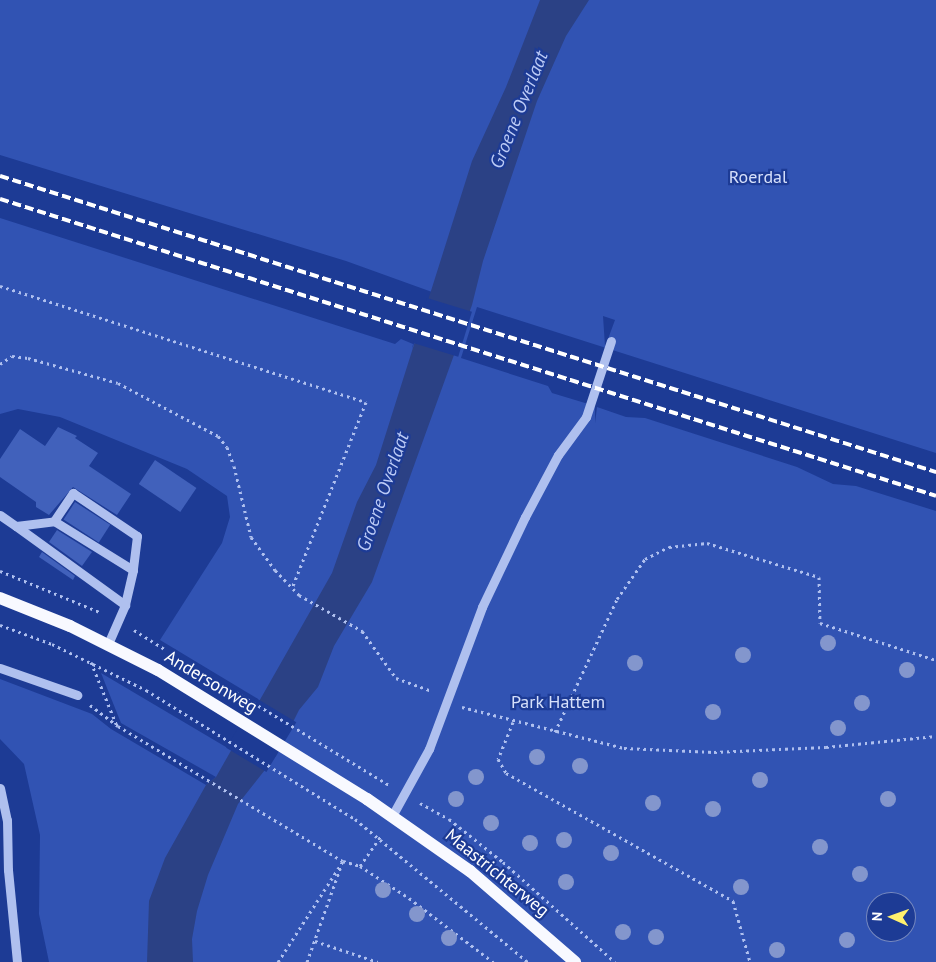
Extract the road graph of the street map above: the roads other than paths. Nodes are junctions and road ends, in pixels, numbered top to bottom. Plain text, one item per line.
1 (611, 341) dead end
2 (0, 515) edge
3 (54, 521) junction
4 (16, 526) junction
5 (133, 570) junction
6 (0, 598) edge
7 (125, 605) junction
8 (108, 644) junction
9 (0, 668) edge
10 (77, 694) road end
11 (0, 788) edge
12 (392, 816) junction
13 (17, 962) edge
14 (575, 962) edge

1 - 12 lane
2 - 4 lane
3 - 4 lane
3 - 5 lane
3 - 5 lane
4 - 7 lane
5 - 7 lane
6 - 8 main road, Andersonweg
7 - 8 lane
8 - 12 main road, Andersonweg
9 - 10 lane
11 - 13 lane
12 - 14 main road, Maastrichterweg

